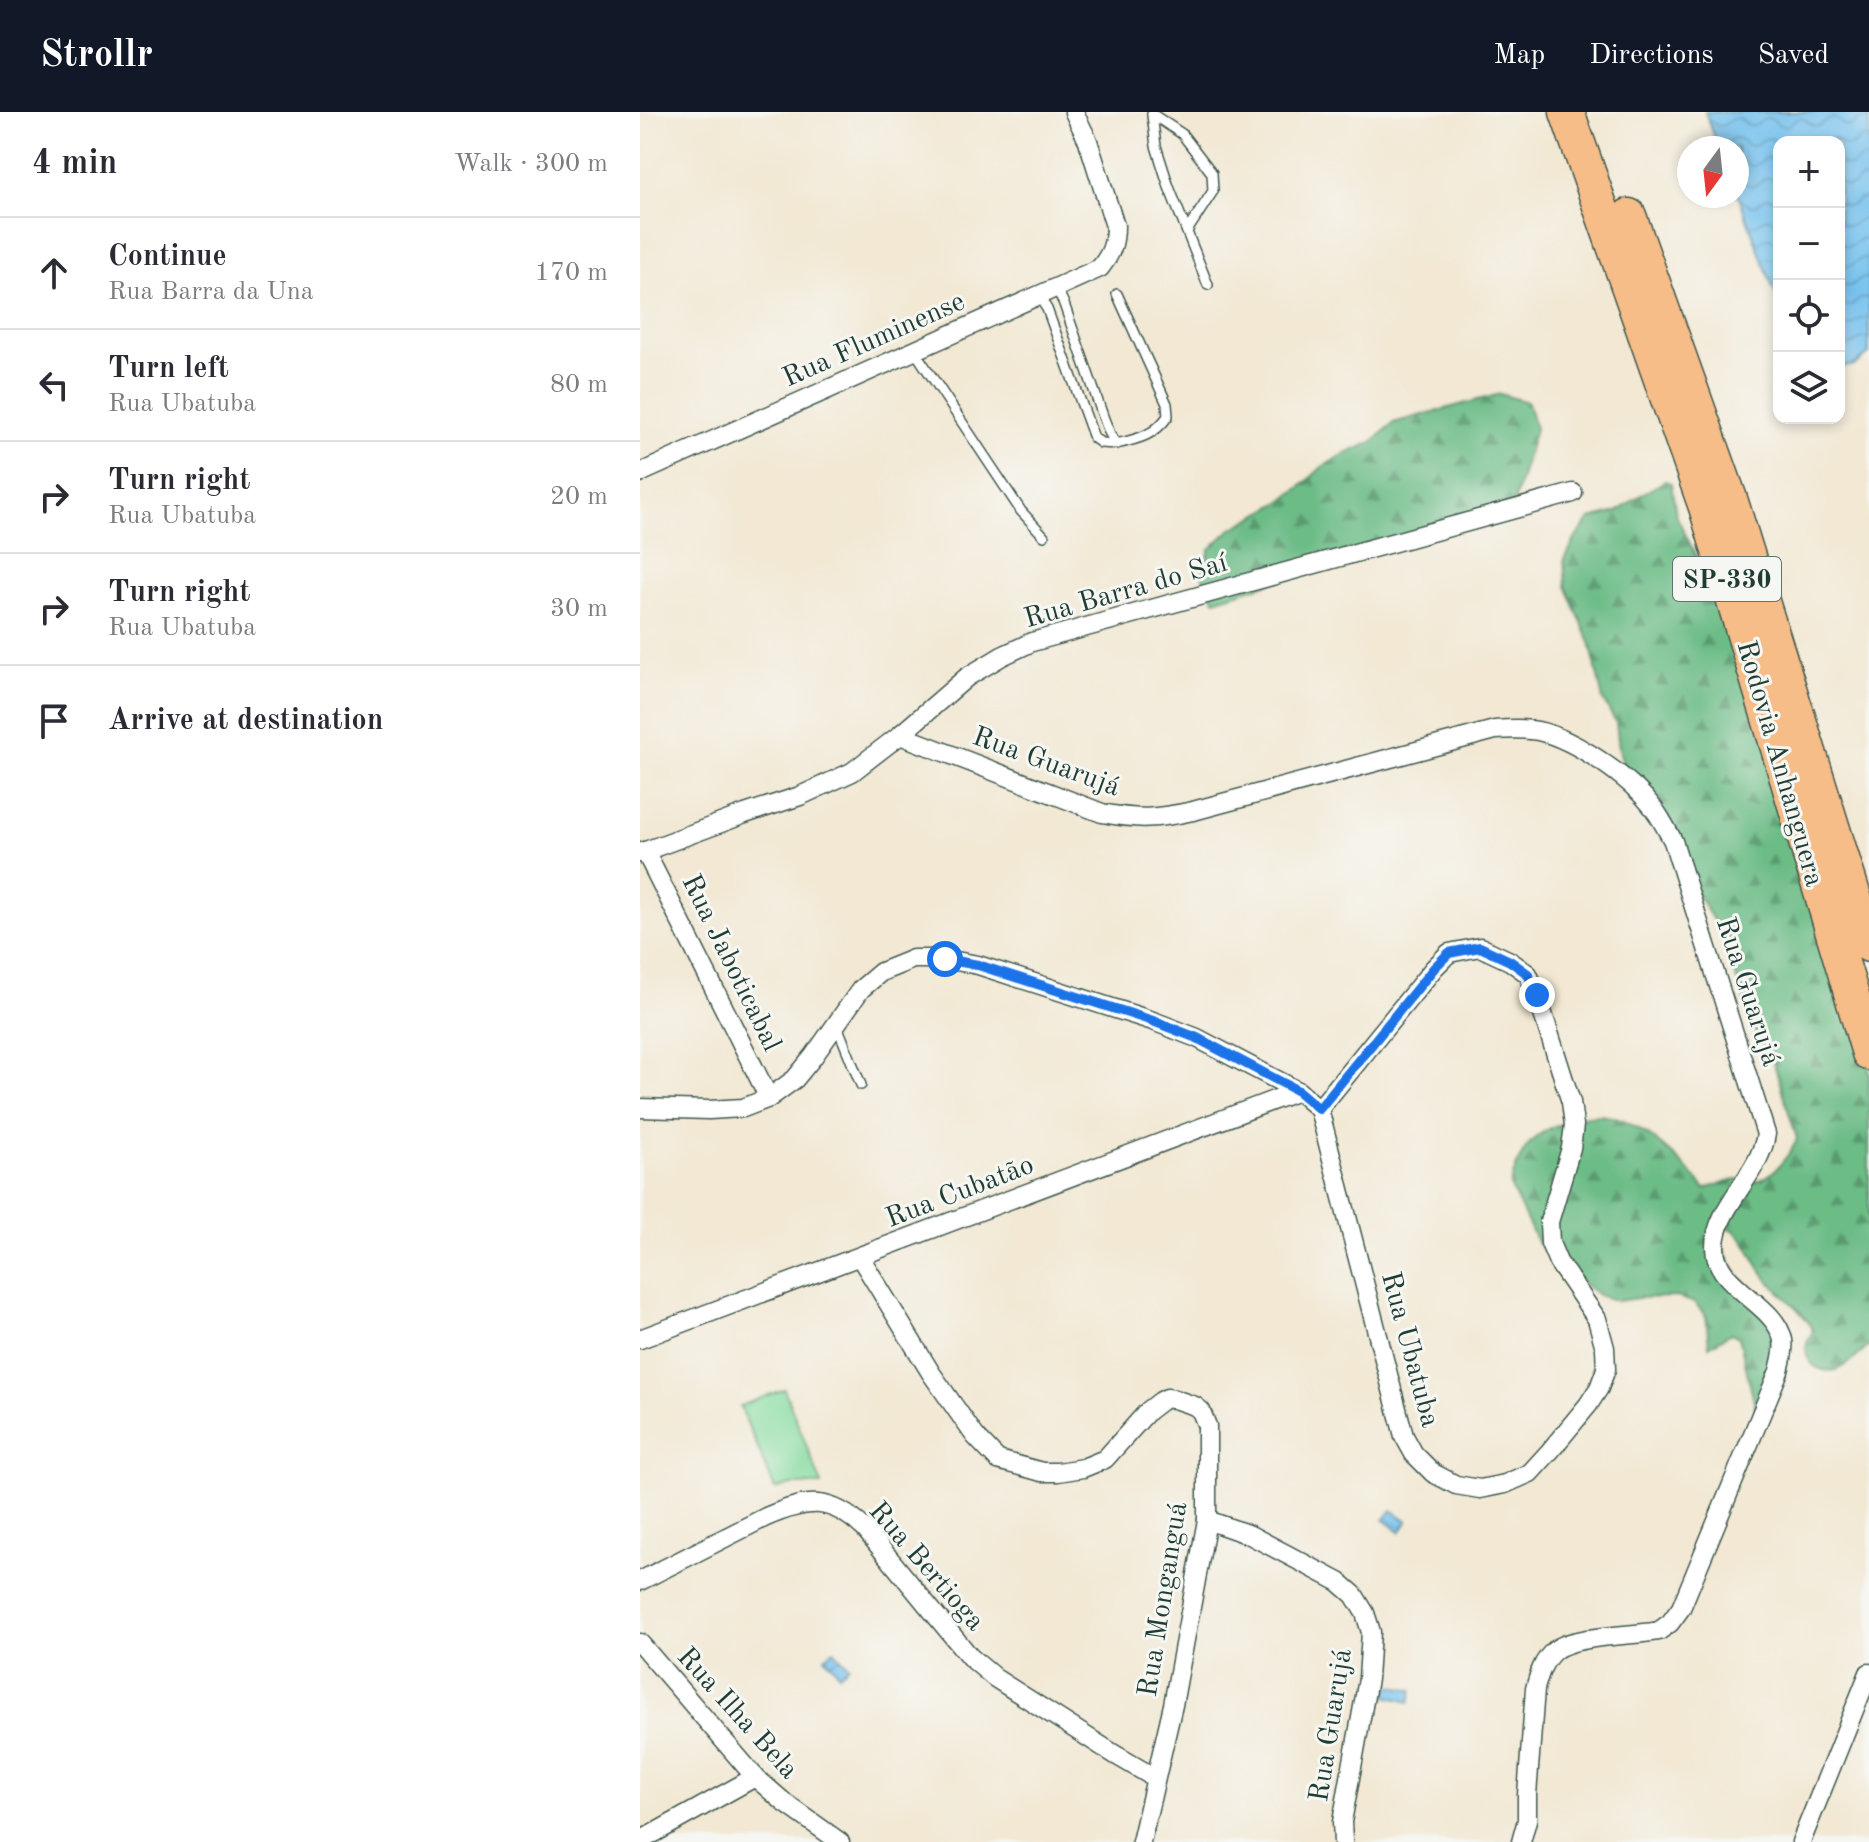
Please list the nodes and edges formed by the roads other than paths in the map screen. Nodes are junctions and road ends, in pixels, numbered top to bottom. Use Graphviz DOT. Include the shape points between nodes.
graph roads {
  1 [pos="1074,112"];
  2 [pos="1567,112"];
  3 [pos="1592,112"];
  4 [pos="1151,114"];
  5 [pos="1187,231"];
  6 [pos="1208,285"];
  7 [pos="1056,287"];
  8 [pos="1117,294"];
  9 [pos="1038,295"];
  10 [pos="914,350"];
  11 [pos="1116,444"];
  12 [pos="640,473"];
  13 [pos="1573,493"];
  14 [pos="1044,536"];
  15 [pos="900,735"];
  16 [pos="643,852"];
  17 [pos="1869,945"];
  18 [pos="836,1023"];
  19 [pos="1869,1053"];
  20 [pos="861,1085"];
  21 [pos="1298,1091"];
  22 [pos="769,1098"];
  23 [pos="640,1108"];
  24 [pos="1319,1109"];
  25 [pos="860,1257"];
  26 [pos="640,1339"];
  27 [pos="1207,1520"];
  28 [pos="640,1581"];
  29 [pos="640,1643"];
  30 [pos="1869,1673"];
  31 [pos="755,1777"];
  32 [pos="1155,1778"];
  33 [pos="640,1841"];
  34 [pos="840,1842"];
  35 [pos="1141,1842"];
  36 [pos="1343,1842"];
  37 [pos="1521,1842"];
  38 [pos="1801,1842"];
  1 -- 7 [label="street, Rua Fluminense" via="1110,210 1115,241 1100,268"];
  2 -- 19 [label="highway, Rodovia Anhanguera / SP-330" via="1706,507"];
  3 -- 17 [label="highway, Rodovia Anhanguera / SP-330" via="1730,499"];
  4 -- 5 [label="lane" via="1156,146"];
  4 -- 5 [label="lane" via="1182,134 1212,173 1213,191"];
  5 -- 6 [label="lane"];
  7 -- 9 [label="street, Rua Fluminense"];
  7 -- 11 [label="lane"];
  8 -- 11 [label="lane" via="1168,416 1159,429"];
  9 -- 10 [label="street, Rua Fluminense"];
  9 -- 11 [label="lane" via="1094,438"];
  10 -- 12 [label="street, Rua Fluminense"];
  10 -- 14 [label="lane" via="1021,511"];
  13 -- 15 [label="street, Rua Barra do Saí" via="1032,642 967,677"];
  15 -- 16 [label="street, Rua Barra do Saí" via="852,772 800,796"];
  15 -- 37 [label="street, Rua Guarujá" via="1102,813 1131,819 1193,811 1517,728 1565,740 1628,781 1654,808 1673,841 1766,1134 1761,1155 1719,1230 1717,1261 1775,1324 1783,1356 1681,1608 1670,1623 1659,1631 1569,1642 1545,1660 1535,1689"];
  16 -- 22 [label="street, Rua Jaboticabal"];
  18 -- 20 [label="lane"];
  18 -- 21 [label="street" via="881,972 913,959 945,959 1153,1021"];
  18 -- 22 [label="street" via="795,1079"];
  21 -- 24 [label="street"];
  21 -- 25 [label="street, Rua Cubatão"];
  22 -- 23 [label="street" via="743,1108"];
  24 -- 24 [label="street, Rua Ubatuba" via="1404,1436 1414,1454 1433,1473 1480,1489 1530,1473 1588,1405 1606,1369 1597,1319 1550,1243 1549,1222 1574,1125 1528,974 1480,947 1449,953"];
  25 -- 26 [label="street, Rua Cubatão"];
  25 -- 27 [label="street, Rua Monganguá" via="931,1373 998,1460 1042,1472 1083,1468 1105,1459 1161,1401 1195,1406 1207,1426"];
  27 -- 32 [label="street, Rua Monganguá"];
  27 -- 36 [label="street, Rua Guarujá" via="1250,1535 1339,1582 1365,1613 1371,1653"];
  28 -- 32 [label="street, Rua Bertioga" via="787,1508 825,1505 848,1513 970,1657"];
  29 -- 31 [label="street, Rua Ilha Bela"];
  30 -- 38 [label="street"];
  31 -- 33 [label="street"];
  31 -- 34 [label="street, Rua Ilha Bela"];
  32 -- 35 [label="street, Rua Monganguá"];
}
